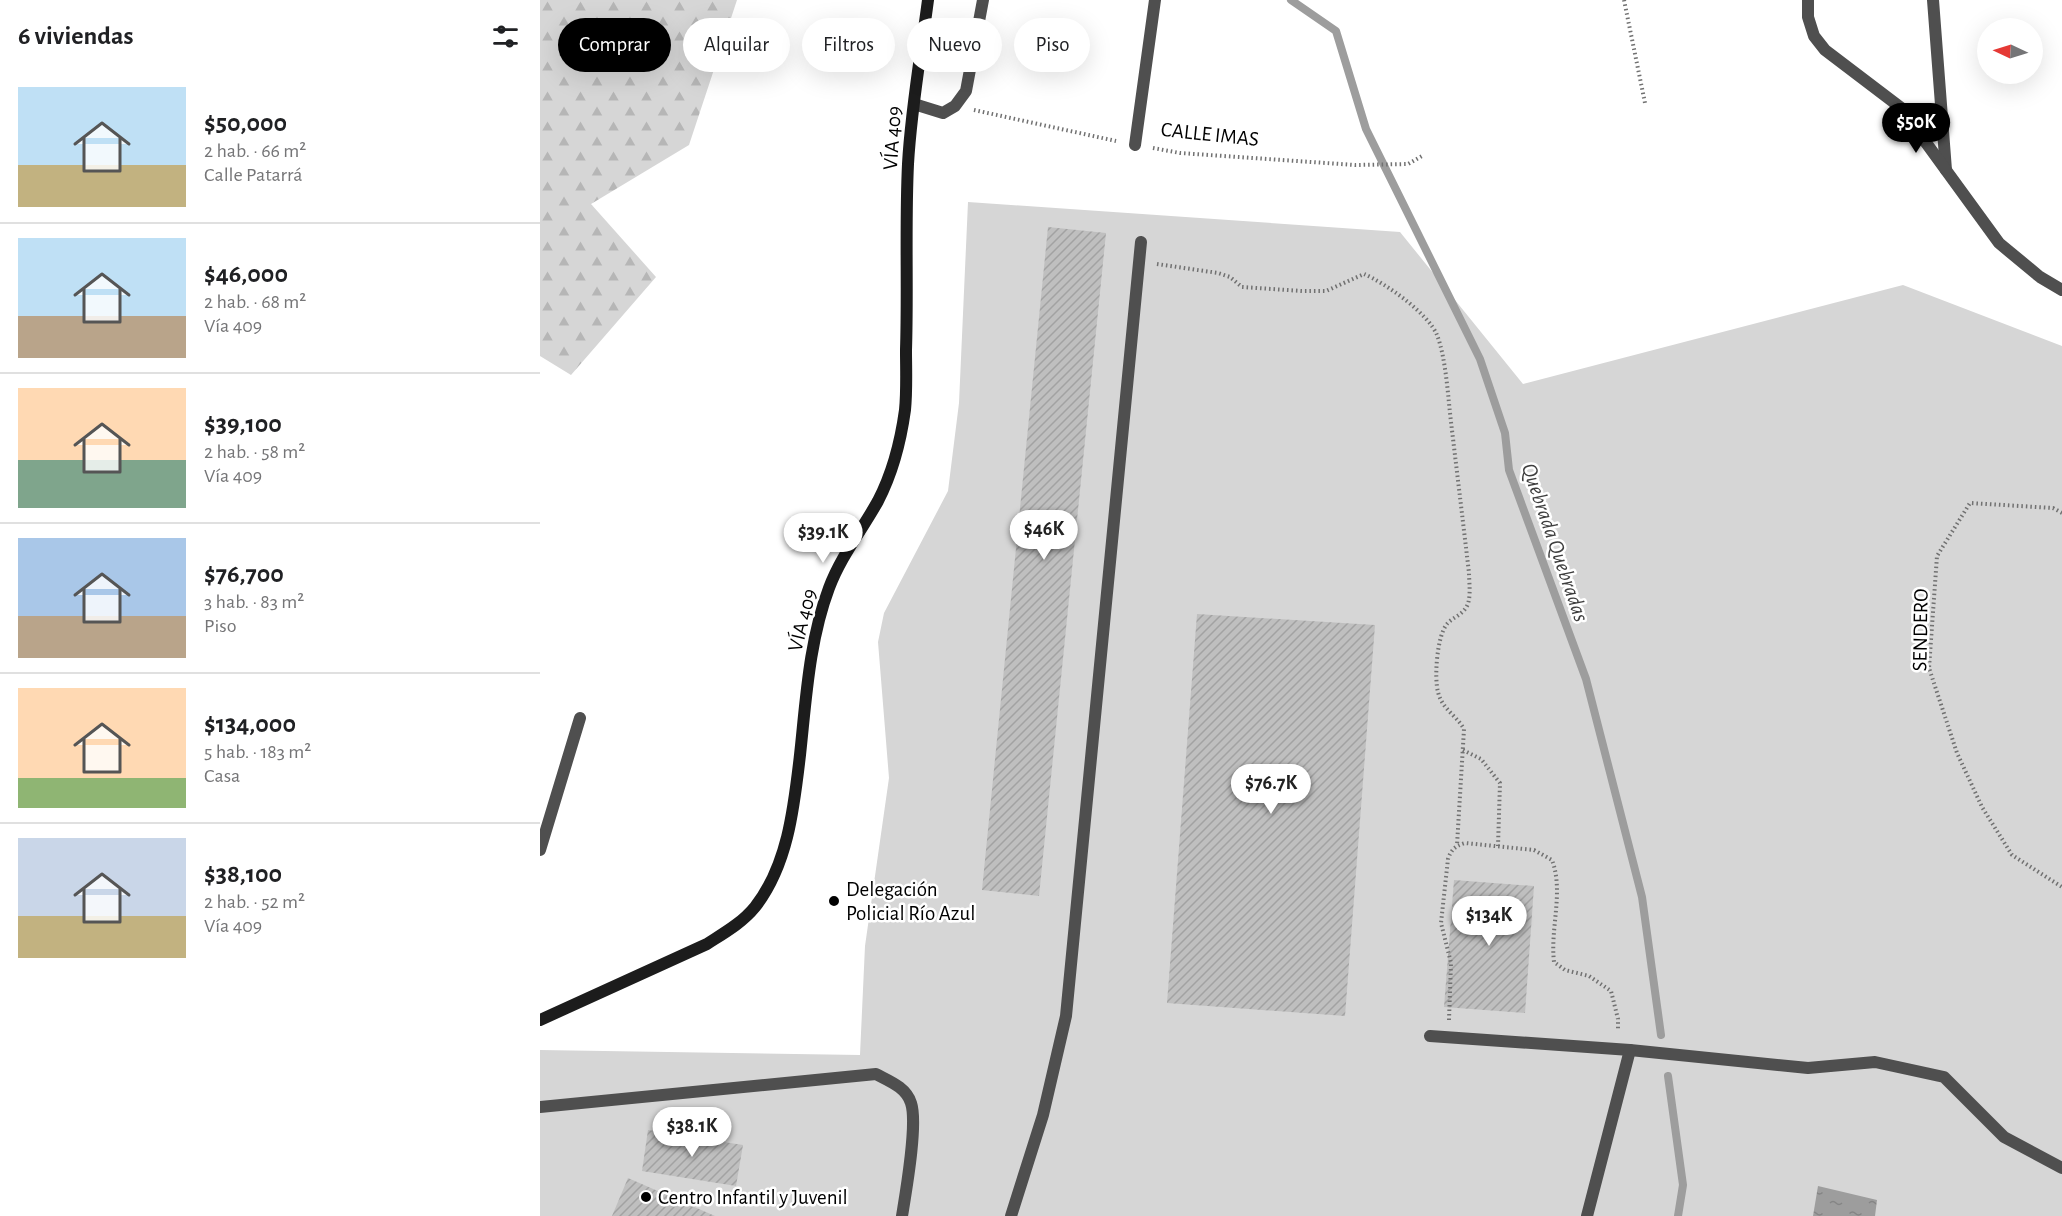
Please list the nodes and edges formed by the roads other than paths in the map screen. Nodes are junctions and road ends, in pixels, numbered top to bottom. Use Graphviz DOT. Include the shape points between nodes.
graph roads {
  1 [pos="928,0"];
  2 [pos="983,0"];
  3 [pos="1155,0"];
  4 [pos="1808,0"];
  5 [pos="1933,0"];
  6 [pos="914,104"];
  7 [pos="1135,145"];
  8 [pos="1946,170"];
  9 [pos="1141,242"];
  10 [pos="2062,290"];
  11 [pos="580,717"];
  12 [pos="540,850"];
  13 [pos="540,1020"];
  14 [pos="1430,1036"];
  15 [pos="1624,1049"];
  16 [pos="540,1107"];
  17 [pos="2062,1168"];
  18 [pos="902,1216"];
  19 [pos="1011,1216"];
  20 [pos="1587,1216"];
  1 -- 6 [label="street, VÍA 409"];
  2 -- 6 [label="street" via="966,92 943,113"];
  3 -- 7 [label="street, CALLE IMAS"];
  4 -- 8 [label="street" via="1808,17 1819,43 1899,107"];
  5 -- 8 [label="street"];
  6 -- 13 [label="street, VÍA 409" via="908,165 905,409 879,498 841,562 819,619 795,797 780,860 754,908 733,928 707,944"];
  8 -- 10 [label="street" via="1999,243"];
  9 -- 19 [label="street" via="1066,1016 1043,1115"];
  11 -- 12 [label="street"];
  14 -- 15 [label="street"];
  15 -- 17 [label="street" via="1808,1068 1875,1062 1944,1077 2004,1137"];
  15 -- 20 [label="street"];
  16 -- 18 [label="street" via="876,1074 899,1086 911,1102 911,1143"];
}
